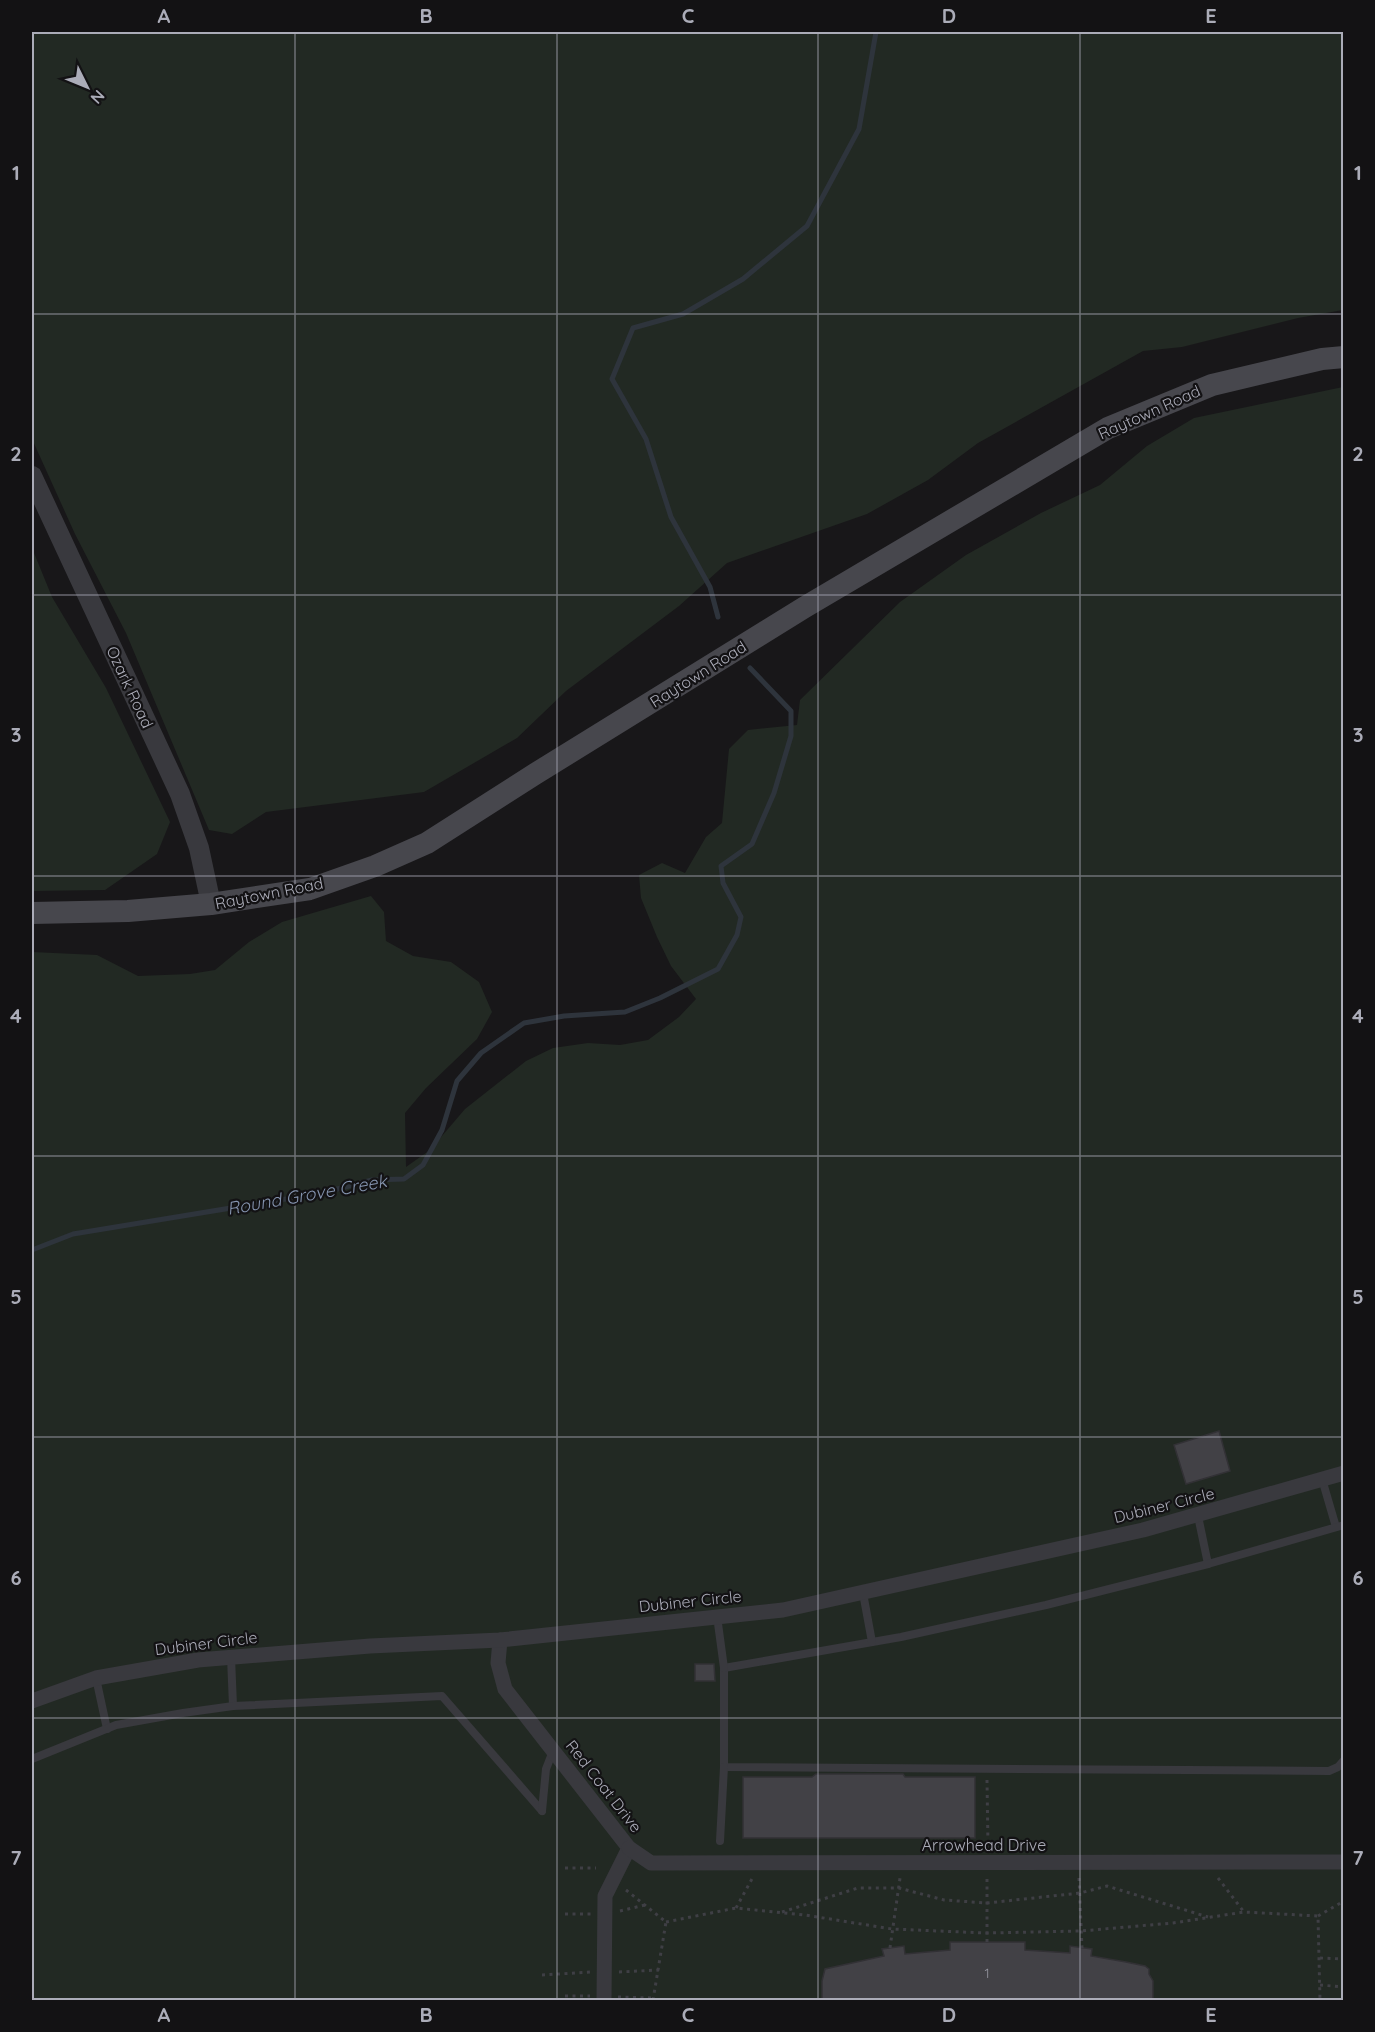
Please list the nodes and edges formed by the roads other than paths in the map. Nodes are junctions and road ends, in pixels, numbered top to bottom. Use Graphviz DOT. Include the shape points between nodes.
graph roads {
  1 [pos="1344,357"];
  2 [pos="32,476"];
  3 [pos="211,904"];
  4 [pos="32,913"];
  5 [pos="1344,1473"];
  6 [pos="1322,1479"];
  7 [pos="1198,1516"];
  8 [pos="1340,1526"];
  9 [pos="1208,1564"];
  10 [pos="863,1593"];
  11 [pos="717,1616"];
  12 [pos="500,1640"];
  13 [pos="872,1642"];
  14 [pos="231,1657"];
  15 [pos="724,1668"];
  16 [pos="96,1678"];
  17 [pos="32,1701"];
  18 [pos="232,1706"];
  19 [pos="107,1728"];
  20 [pos="554,1750"];
  21 [pos="32,1760"];
  22 [pos="1344,1760"];
  23 [pos="724,1767"];
  24 [pos="720,1841"];
  25 [pos="629,1848"];
  26 [pos="1344,1863"];
  27 [pos="604,1998"];
  1 -- 3 [label="main road, Raytown Road" via="1212,385 1108,428 805,607 427,843 310,889"];
  2 -- 3 [label="street, Ozark Road" via="180,794 199,848"];
  3 -- 4 [label="main road, Raytown Road"];
  5 -- 6 [label="street, Dubiner Circle"];
  6 -- 7 [label="street, Dubiner Circle"];
  6 -- 8 [label="lane"];
  7 -- 9 [label="lane"];
  7 -- 10 [label="street, Dubiner Circle"];
  8 -- 9 [label="lane"];
  9 -- 13 [label="lane" via="1046,1605"];
  10 -- 11 [label="street, Dubiner Circle" via="783,1610"];
  10 -- 13 [label="lane"];
  11 -- 12 [label="street, Dubiner Circle"];
  11 -- 15 [label="lane"];
  12 -- 14 [label="street, Dubiner Circle"];
  12 -- 20 [label="street, Red Coat Drive" via="498,1663 505,1689"];
  13 -- 15 [label="lane"];
  14 -- 16 [label="street, Dubiner Circle"];
  14 -- 18 [label="lane"];
  15 -- 23 [label="lane"];
  16 -- 17 [label="street, Dubiner Circle"];
  16 -- 19 [label="lane"];
  18 -- 19 [label="lane"];
  18 -- 20 [label="lane" via="442,1696 542,1810 546,1768"];
  19 -- 21 [label="lane"];
  20 -- 25 [label="street, Red Coat Drive"];
  22 -- 23 [label="lane" via="1329,1771"];
  23 -- 24 [label="lane"];
  25 -- 26 [label="street, Arrowhead Drive" via="651,1863"];
  25 -- 27 [label="street, Red Coat Drive" via="605,1896"];
}
